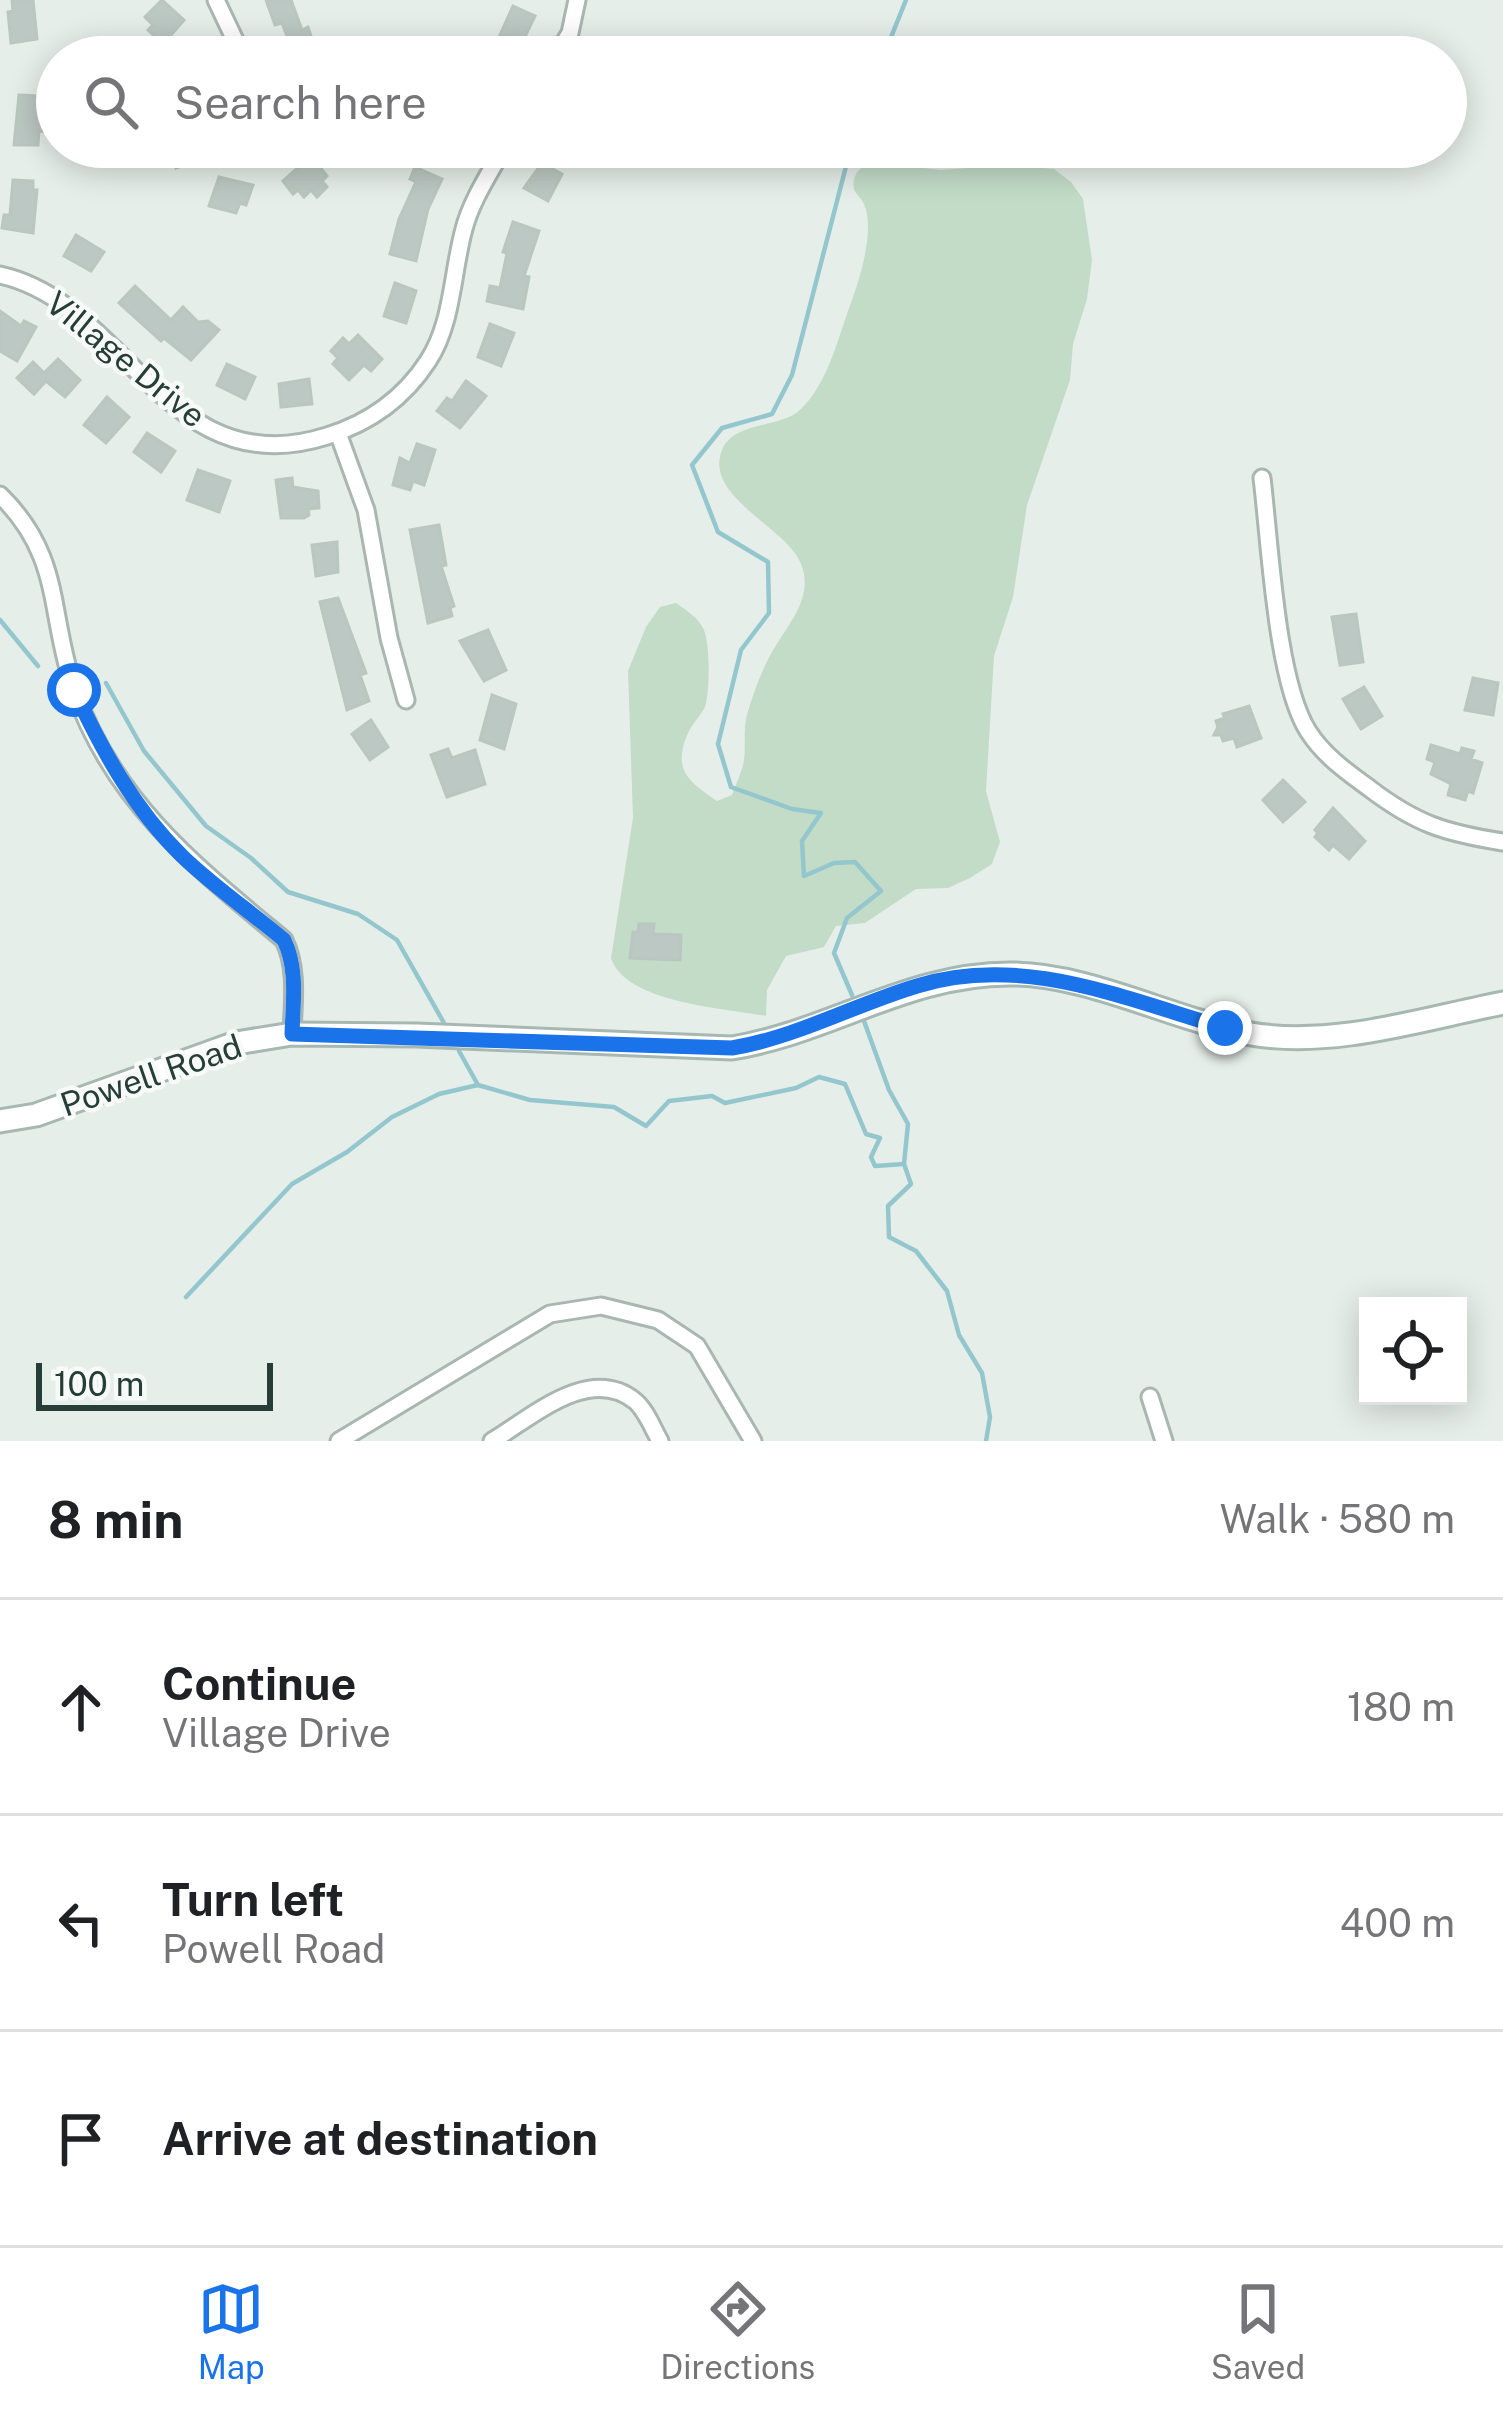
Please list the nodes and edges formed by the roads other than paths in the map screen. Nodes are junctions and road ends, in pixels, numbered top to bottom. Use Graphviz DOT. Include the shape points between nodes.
graph roads {
  1 [pos="216,0"];
  2 [pos="577,0"];
  3 [pos="233,36"];
  4 [pos="567,36"];
  5 [pos="493,168"];
  6 [pos="0,275"];
  7 [pos="338,433"];
  8 [pos="1262,478"];
  9 [pos="0,495"];
  10 [pos="406,700"];
  11 [pos="1503,842"];
  12 [pos="1503,1004"];
  13 [pos="292,1034"];
  14 [pos="0,1121"];
  15 [pos="1150,1397"];
  16 [pos="656,1440"];
  17 [pos="339,1441"];
  18 [pos="492,1441"];
  19 [pos="754,1441"];
  20 [pos="1164,1441"];
  1 -- 3 [label="street"];
  2 -- 4 [label="street"];
  5 -- 7 [label="street, Village Drive" via="464,227 429,360 385,408"];
  6 -- 7 [label="street, Village Drive" via="26,280 64,304 207,428 268,442"];
  7 -- 10 [label="street" via="367,510"];
  8 -- 11 [label="street" via="1288,685 1308,730 1334,761 1403,814 1448,833"];
  9 -- 13 [label="street" via="38,540 74,690 122,782 182,856 284,940 292,956"];
  12 -- 13 [label="street, Powell Road" via="1298,1039 1225,1028 1042,976 993,974 918,985 732,1048"];
  13 -- 14 [label="street, Powell Road" via="236,1042"];
  15 -- 20 [label="street"];
  16 -- 18 [label="street" via="637,1402 595,1388"];
  17 -- 19 [label="street" via="550,1314 601,1306 658,1320 697,1346"];
}
